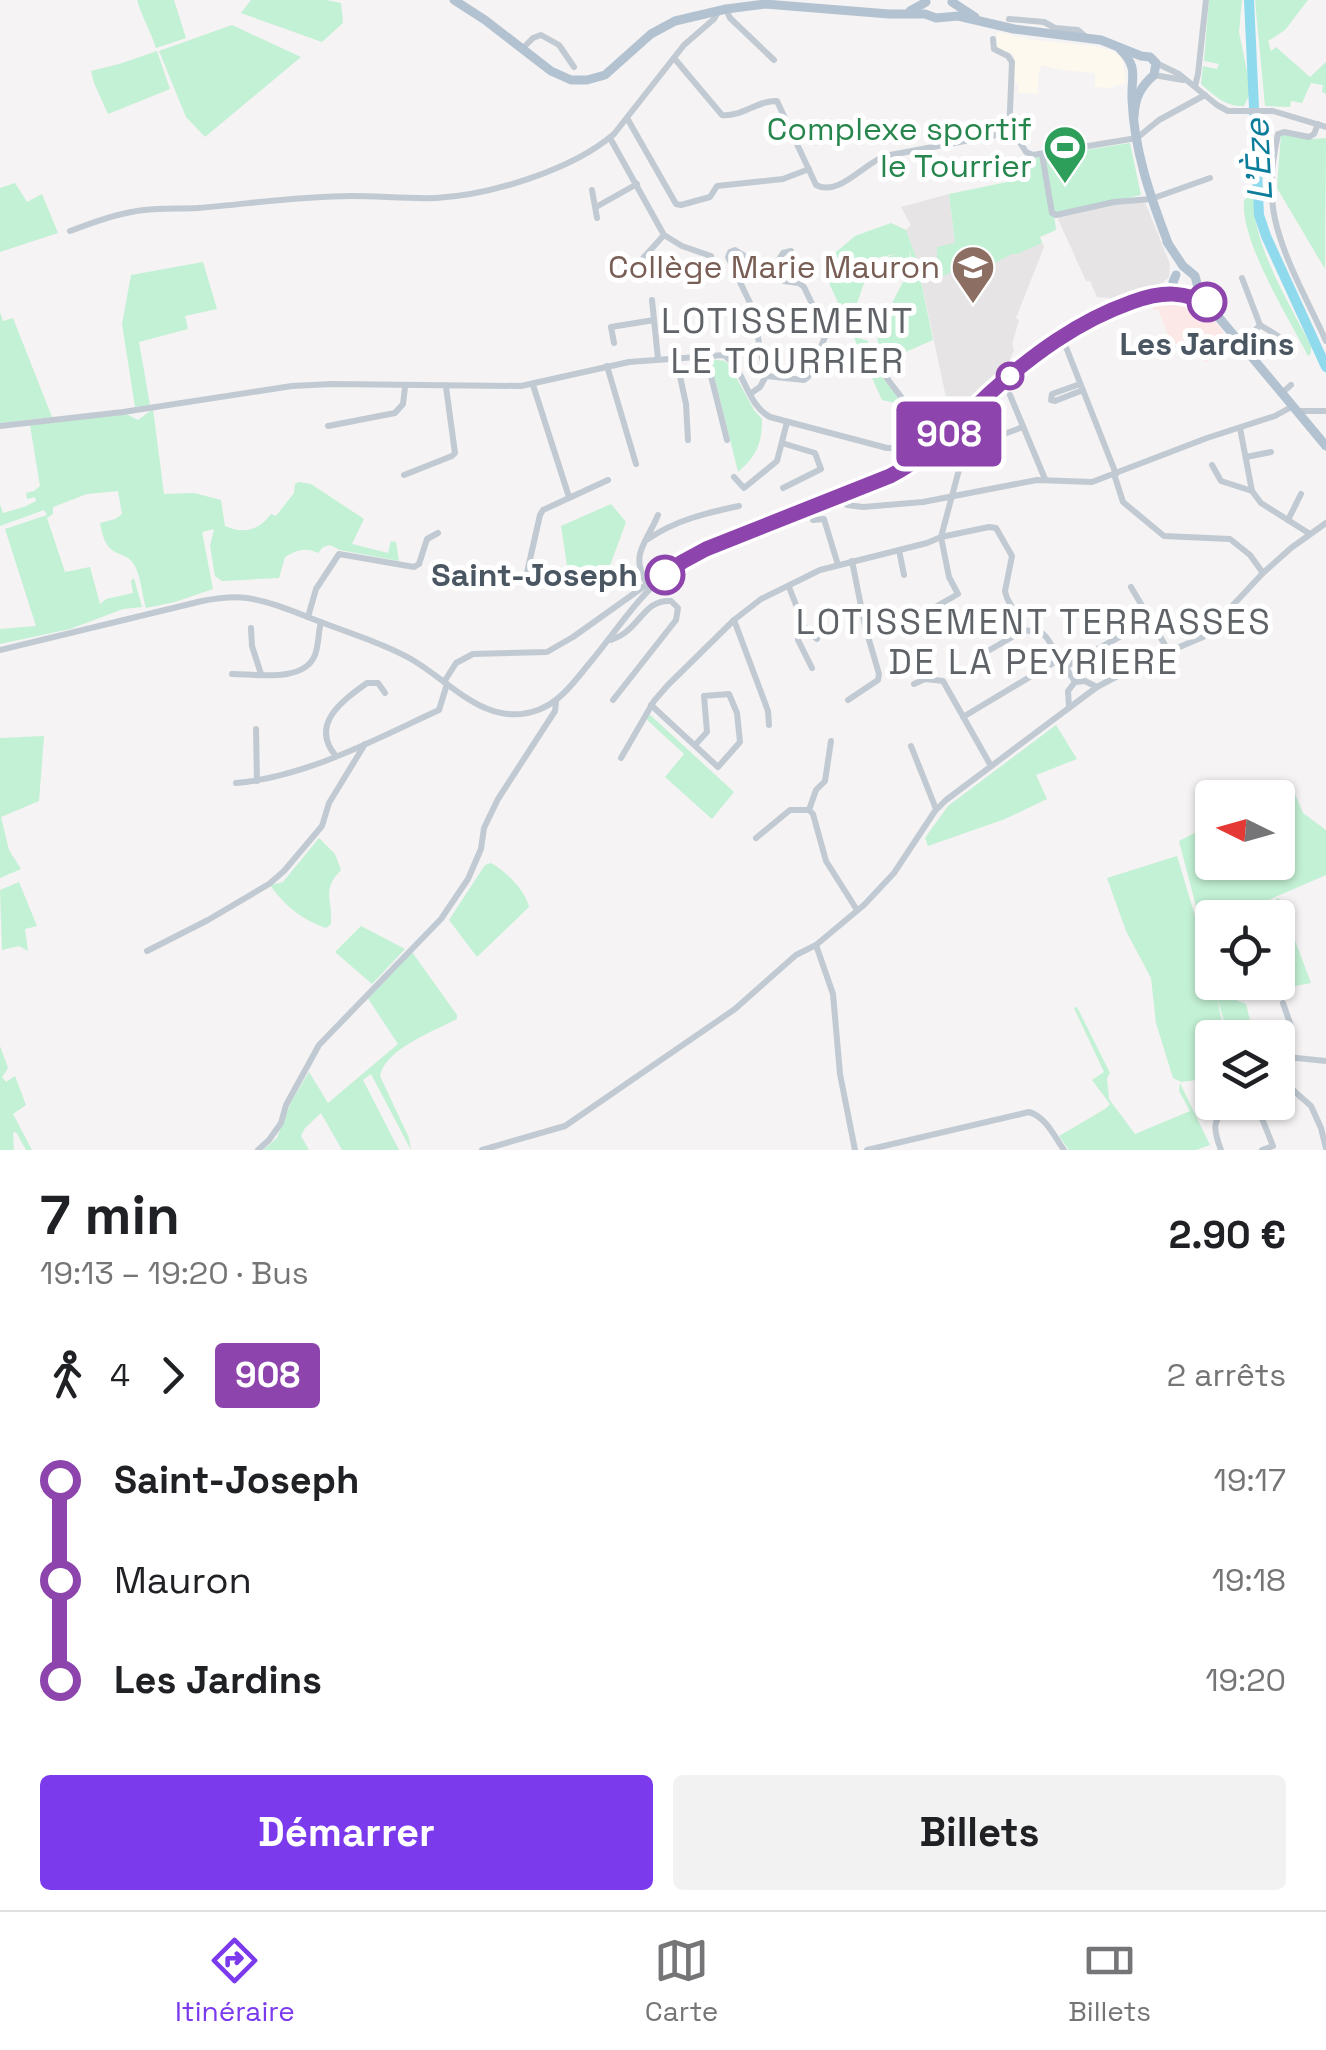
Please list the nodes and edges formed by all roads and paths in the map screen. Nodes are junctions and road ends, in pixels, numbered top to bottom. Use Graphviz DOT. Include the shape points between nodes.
graph roads {
  1 [pos="454,0"];
  2 [pos="1206,0"];
  3 [pos="926,1"];
  4 [pos="952,1"];
  5 [pos="757,2"];
  6 [pos="722,10"];
  7 [pos="908,13"];
  8 [pos="698,15"];
  9 [pos="930,15"];
  10 [pos="947,16"];
  11 [pos="1009,18"];
  12 [pos="983,22"];
  13 [pos="703,28"];
  14 [pos="1086,37"];
  15 [pos="993,39"];
  16 [pos="1116,45"];
  17 [pos="522,49"];
  18 [pos="1142,56"];
  19 [pos="674,58"];
  20 [pos="774,60"];
  21 [pos="1156,63"];
  22 [pos="574,67"];
  23 [pos="1133,71"];
  24 [pos="1150,78"];
  25 [pos="1192,84"];
  26 [pos="1205,95"];
  27 [pos="1134,117"];
  28 [pos="627,118"];
  29 [pos="1322,126"];
  30 [pos="1009,134"];
  31 [pos="610,138"];
  32 [pos="1137,138"];
  33 [pos="1042,153"];
  34 [pos="809,169"];
  35 [pos="1210,178"];
  36 [pos="637,184"];
  37 [pos="592,190"];
  38 [pos="1151,199"];
  39 [pos="596,207"];
  40 [pos="597,218"];
  41 [pos="70,230"];
  42 [pos="664,234"];
  43 [pos="1167,242"];
  44 [pos="791,251"];
  45 [pos="712,256"];
  46 [pos="627,268"];
  47 [pos="771,272"];
  48 [pos="1189,272"];
  49 [pos="1242,278"];
  50 [pos="1175,283"];
  51 [pos="1197,286"];
  52 [pos="1188,296"];
  53 [pos="652,300"];
  54 [pos="1211,308"];
  55 [pos="654,320"];
  56 [pos="1260,326"];
  57 [pos="1062,337"];
  58 [pos="1326,341"];
  59 [pos="614,343"];
  60 [pos="1242,344"];
  61 [pos="1287,352"];
  62 [pos="706,356"];
  63 [pos="1029,357"];
  64 [pos="676,358"];
  65 [pos="658,359"];
  66 [pos="876,360"];
  67 [pos="608,366"];
  68 [pos="766,376"];
  69 [pos="533,385"];
  70 [pos="404,386"];
  71 [pos="446,386"];
  72 [pos="750,394"];
  73 [pos="1010,395"];
  74 [pos="1296,408"];
  75 [pos="1323,412"];
  76 [pos="787,422"];
  77 [pos="0,426"];
  78 [pos="328,426"];
  79 [pos="1310,426"];
  80 [pos="1024,427"];
  81 [pos="1240,428"];
  82 [pos="922,439"];
  83 [pos="688,440"];
  84 [pos="727,440"];
  85 [pos="782,443"];
  86 [pos="1326,446"];
  87 [pos="933,448"];
  88 [pos="1271,452"];
  89 [pos="1246,457"];
  90 [pos="636,464"];
  91 [pos="1212,465"];
  92 [pos="1115,474"];
  93 [pos="404,475"];
  94 [pos="734,477"];
  95 [pos="1045,479"];
  96 [pos="608,480"];
  97 [pos="1087,483"];
  98 [pos="782,488"];
  99 [pos="1252,491"];
  100 [pos="1078,492"];
  101 [pos="1301,494"];
  102 [pos="841,495"];
  103 [pos="570,497"];
  104 [pos="950,497"];
  105 [pos="739,506"];
  106 [pos="658,515"];
  107 [pos="813,520"];
  108 [pos="1288,520"];
  109 [pos="1326,523"];
  110 [pos="438,533"];
  111 [pos="1310,534"];
  112 [pos="941,537"];
  113 [pos="648,539"];
  114 [pos="899,550"];
  115 [pos="852,561"];
  116 [pos="838,565"];
  117 [pos="1263,573"];
  118 [pos="904,575"];
  119 [pos="526,577"];
  120 [pos="649,586"];
  121 [pos="788,587"];
  122 [pos="1131,587"];
  123 [pos="308,618"];
  124 [pos="916,618"];
  125 [pos="734,620"];
  126 [pos="1150,620"];
  127 [pos="321,622"];
  128 [pos="251,628"];
  129 [pos="805,628"];
  130 [pos="1024,630"];
  131 [pos="817,638"];
  132 [pos="608,642"];
  133 [pos="1165,644"];
  134 [pos="0,650"];
  135 [pos="988,651"];
  136 [pos="1060,659"];
  137 [pos="1065,667"];
  138 [pos="812,668"];
  139 [pos="232,674"];
  140 [pos="261,674"];
  141 [pos="1074,682"];
  142 [pos="446,683"];
  143 [pos="914,684"];
  144 [pos="1097,687"];
  145 [pos="384,693"];
  146 [pos="556,700"];
  147 [pos="613,700"];
  148 [pos="848,700"];
  149 [pos="651,705"];
  150 [pos="1069,708"];
  151 [pos="963,717"];
  152 [pos="768,725"];
  153 [pos="256,728"];
  154 [pos="831,741"];
  155 [pos="364,744"];
  156 [pos="694,746"];
  157 [pos="911,746"];
  158 [pos="335,755"];
  159 [pos="621,758"];
  160 [pos="991,766"];
  161 [pos="257,781"];
  162 [pos="236,783"];
  163 [pos="936,809"];
  164 [pos="808,810"];
  165 [pos="756,838"];
  166 [pos="857,910"];
  167 [pos="816,945"];
  168 [pos="146,950"];
  169 [pos="1283,1003"];
  170 [pos="1288,1020"];
  171 [pos="1295,1058"];
  172 [pos="1326,1061"];
  173 [pos="1295,1092"];
  174 [pos="1217,1120"];
  175 [pos="1263,1120"];
  176 [pos="1326,1148"];
  177 [pos="258,1150"];
  178 [pos="482,1150"];
  179 [pos="855,1150"];
  180 [pos="867,1150"];
  181 [pos="1064,1150"];
  182 [pos="1221,1150"];
  183 [pos="1262,1150"];
  1 -- 17 [label="main road"];
  2 -- 25 [label="street"];
  3 -- 7 [label="main road"];
  3 -- 9 [label="main road"];
  4 -- 10 [label="main road"];
  4 -- 12 [label="main road"];
  5 -- 6 [label="main road"];
  5 -- 7 [label="main road"];
  6 -- 8 [label="main road"];
  6 -- 13 [label="street"];
  6 -- 20 [label="street"];
  7 -- 9 [label="main road"];
  8 -- 13 [label="street"];
  8 -- 17 [label="main road" via="652,34 597,78 560,76"];
  9 -- 10 [label="main road"];
  10 -- 12 [label="main road"];
  11 -- 14 [label="street"];
  12 -- 14 [label="main road"];
  13 -- 19 [label="street"];
  14 -- 16 [label="main road"];
  15 -- 30 [label="street" via="994,50 1012,62"];
  16 -- 18 [label="main road"];
  16 -- 23 [label="main road"];
  17 -- 22 [label="street" via="541,35 559,45"];
  18 -- 21 [label="main road"];
  18 -- 23 [label="main road"];
  19 -- 28 [label="street"];
  19 -- 34 [label="street" via="722,115 777,100"];
  21 -- 24 [label="main road"];
  21 -- 25 [label="street"];
  23 -- 24 [label="main road"];
  23 -- 27 [label="main road"];
  24 -- 25 [label="street"];
  24 -- 27 [label="main road"];
  25 -- 26 [label="street"];
  26 -- 29 [label="street" via="1232,112 1265,110"];
  26 -- 32 [label="street"];
  27 -- 32 [label="main road"];
  28 -- 31 [label="street"];
  28 -- 34 [label="street" via="676,204 710,196 717,186 784,180"];
  29 -- 58 [label="street" via="1309,137 1278,134 1272,188 1284,247"];
  30 -- 33 [label="street" via="1029,154"];
  30 -- 34 [label="street" via="885,156 828,189 816,184"];
  31 -- 36 [label="street"];
  31 -- 41 [label="street" via="553,171 458,196 270,199 142,210"];
  32 -- 33 [label="street"];
  32 -- 38 [label="main road"];
  33 -- 38 [label="street" via="1056,215"];
  35 -- 38 [label="street"];
  36 -- 39 [label="street"];
  36 -- 42 [label="street"];
  37 -- 39 [label="street"];
  38 -- 43 [label="main road"];
  39 -- 40 [label="street"];
  42 -- 45 [label="street"];
  42 -- 46 [label="street" via="636,267"];
  43 -- 48 [label="main road"];
  43 -- 50 [label="main road"];
  44 -- 47 [label="street"];
  47 -- 68 [label="street" via="804,287 824,337 804,380"];
  47 -- 68 [label="street" via="730,252 751,305"];
  48 -- 50 [label="main road"];
  48 -- 51 [label="main road"];
  49 -- 56 [label="street"];
  50 -- 52 [label="main road"];
  50 -- 57 [label="street"];
  50 -- 63 [label="street" via="1090,314"];
  51 -- 52 [label="main road"];
  51 -- 54 [label="main road"];
  52 -- 54 [label="main road"];
  53 -- 55 [label="street"];
  54 -- 60 [label="main road"];
  55 -- 59 [label="street" via="611,327"];
  55 -- 65 [label="street"];
  56 -- 60 [label="street"];
  56 -- 61 [label="street" via="1278,336"];
  57 -- 63 [label="street"];
  57 -- 92 [label="street"];
  60 -- 74 [label="main road" via="1287,389"];
  62 -- 64 [label="street"];
  62 -- 72 [label="street" via="730,359"];
  62 -- 84 [label="street"];
  63 -- 87 [label="street"];
  64 -- 65 [label="street"];
  64 -- 83 [label="street"];
  65 -- 67 [label="street"];
  66 -- 82 [label="street" via="908,404"];
  67 -- 69 [label="street"];
  67 -- 90 [label="street"];
  68 -- 72 [label="street"];
  69 -- 71 [label="street"];
  69 -- 103 [label="street"];
  70 -- 71 [label="street"];
  70 -- 77 [label="street" via="292,386"];
  70 -- 78 [label="street" via="395,412"];
  71 -- 93 [label="street" via="455,453"];
  72 -- 76 [label="street" via="763,413"];
  73 -- 80 [label="street"];
  74 -- 75 [label="street"];
  74 -- 79 [label="main road"];
  74 -- 81 [label="street"];
  75 -- 79 [label="street"];
  76 -- 82 [label="street" via="897,450"];
  76 -- 85 [label="street"];
  79 -- 86 [label="main road"];
  80 -- 95 [label="street"];
  80 -- 104 [label="street" via="982,442 960,466"];
  81 -- 89 [label="street"];
  81 -- 92 [label="street"];
  82 -- 87 [label="street"];
  85 -- 94 [label="street" via="777,461 744,488"];
  85 -- 98 [label="street" via="815,453 820,469"];
  87 -- 102 [label="street" via="902,470"];
  88 -- 89 [label="street"];
  89 -- 99 [label="street"];
  91 -- 99 [label="street" via="1221,481"];
  92 -- 97 [label="street"];
  92 -- 117 [label="street" via="1122,502 1164,536 1230,539"];
  95 -- 97 [label="street"];
  95 -- 104 [label="street"];
  96 -- 103 [label="street"];
  97 -- 100 [label="street"];
  99 -- 108 [label="street"];
  101 -- 108 [label="street"];
  102 -- 104 [label="street" via="847,505 863,507"];
  102 -- 120 [label="street" via="692,556"];
  103 -- 119 [label="street" via="540,514"];
  104 -- 112 [label="street"];
  105 -- 113 [label="street" via="696,515"];
  106 -- 113 [label="street"];
  107 -- 116 [label="street" via="824,519"];
  108 -- 111 [label="street"];
  109 -- 111 [label="street"];
  110 -- 123 [label="street" via="427,539 414,567 339,554 316,589"];
  111 -- 117 [label="street"];
  112 -- 114 [label="street"];
  112 -- 124 [label="street" via="958,594"];
  112 -- 130 [label="street" via="998,529 1012,556 1007,598"];
  113 -- 120 [label="street" via="638,567"];
  114 -- 115 [label="street"];
  114 -- 118 [label="street"];
  115 -- 116 [label="street"];
  115 -- 148 [label="street" via="879,674"];
  116 -- 121 [label="street"];
  117 -- 144 [label="street" via="1203,637"];
  120 -- 132 [label="street"];
  120 -- 142 [label="street" via="547,652 472,654 456,662"];
  121 -- 125 [label="street"];
  121 -- 129 [label="street"];
  122 -- 126 [label="street"];
  123 -- 127 [label="street"];
  123 -- 134 [label="street" via="260,600 222,597"];
  125 -- 149 [label="street"];
  125 -- 152 [label="street"];
  126 -- 133 [label="street"];
  126 -- 137 [label="street"];
  127 -- 140 [label="street" via="309,664 290,674"];
  127 -- 142 [label="street" via="392,649"];
  128 -- 140 [label="street"];
  129 -- 131 [label="street"];
  129 -- 138 [label="street" via="798,640"];
  130 -- 135 [label="street"];
  130 -- 136 [label="street" via="1042,634"];
  132 -- 146 [label="street"];
  132 -- 147 [label="street" via="657,601 678,608 676,620"];
  136 -- 137 [label="street"];
  136 -- 151 [label="street"];
  137 -- 141 [label="street"];
  139 -- 140 [label="street"];
  141 -- 144 [label="street"];
  141 -- 150 [label="street"];
  142 -- 146 [label="street" via="497,713 521,715"];
  142 -- 155 [label="street" via="439,710"];
  143 -- 151 [label="street" via="943,681"];
  144 -- 150 [label="street"];
  145 -- 158 [label="street" via="378,684 367,684 332,714 326,733"];
  146 -- 177 [label="street" via="556,711 496,802 468,880 441,918 319,1046 280,1123"];
  149 -- 156 [label="street"];
  149 -- 159 [label="street"];
  150 -- 160 [label="street"];
  151 -- 160 [label="street"];
  153 -- 161 [label="street"];
  154 -- 164 [label="street" via="825,782"];
  155 -- 158 [label="street"];
  155 -- 168 [label="street" via="322,826 284,871"];
  156 -- 156 [label="street" via="718,767 740,742 730,694 704,696 707,732"];
  157 -- 163 [label="street"];
  158 -- 161 [label="street"];
  160 -- 163 [label="street"];
  161 -- 162 [label="street"];
  163 -- 166 [label="street" via="894,873"];
  164 -- 165 [label="street" via="790,810"];
  164 -- 166 [label="street" via="826,862"];
  166 -- 167 [label="street"];
  167 -- 178 [label="street" via="565,1126"];
  167 -- 179 [label="street" via="832,994"];
  169 -- 170 [label="street"];
  171 -- 172 [label="street"];
  173 -- 176 [label="street" via="1311,1106"];
  174 -- 182 [label="street"];
  175 -- 183 [label="street" via="1273,1146"];
  180 -- 181 [label="street" via="1028,1112 1043,1120"];
}
